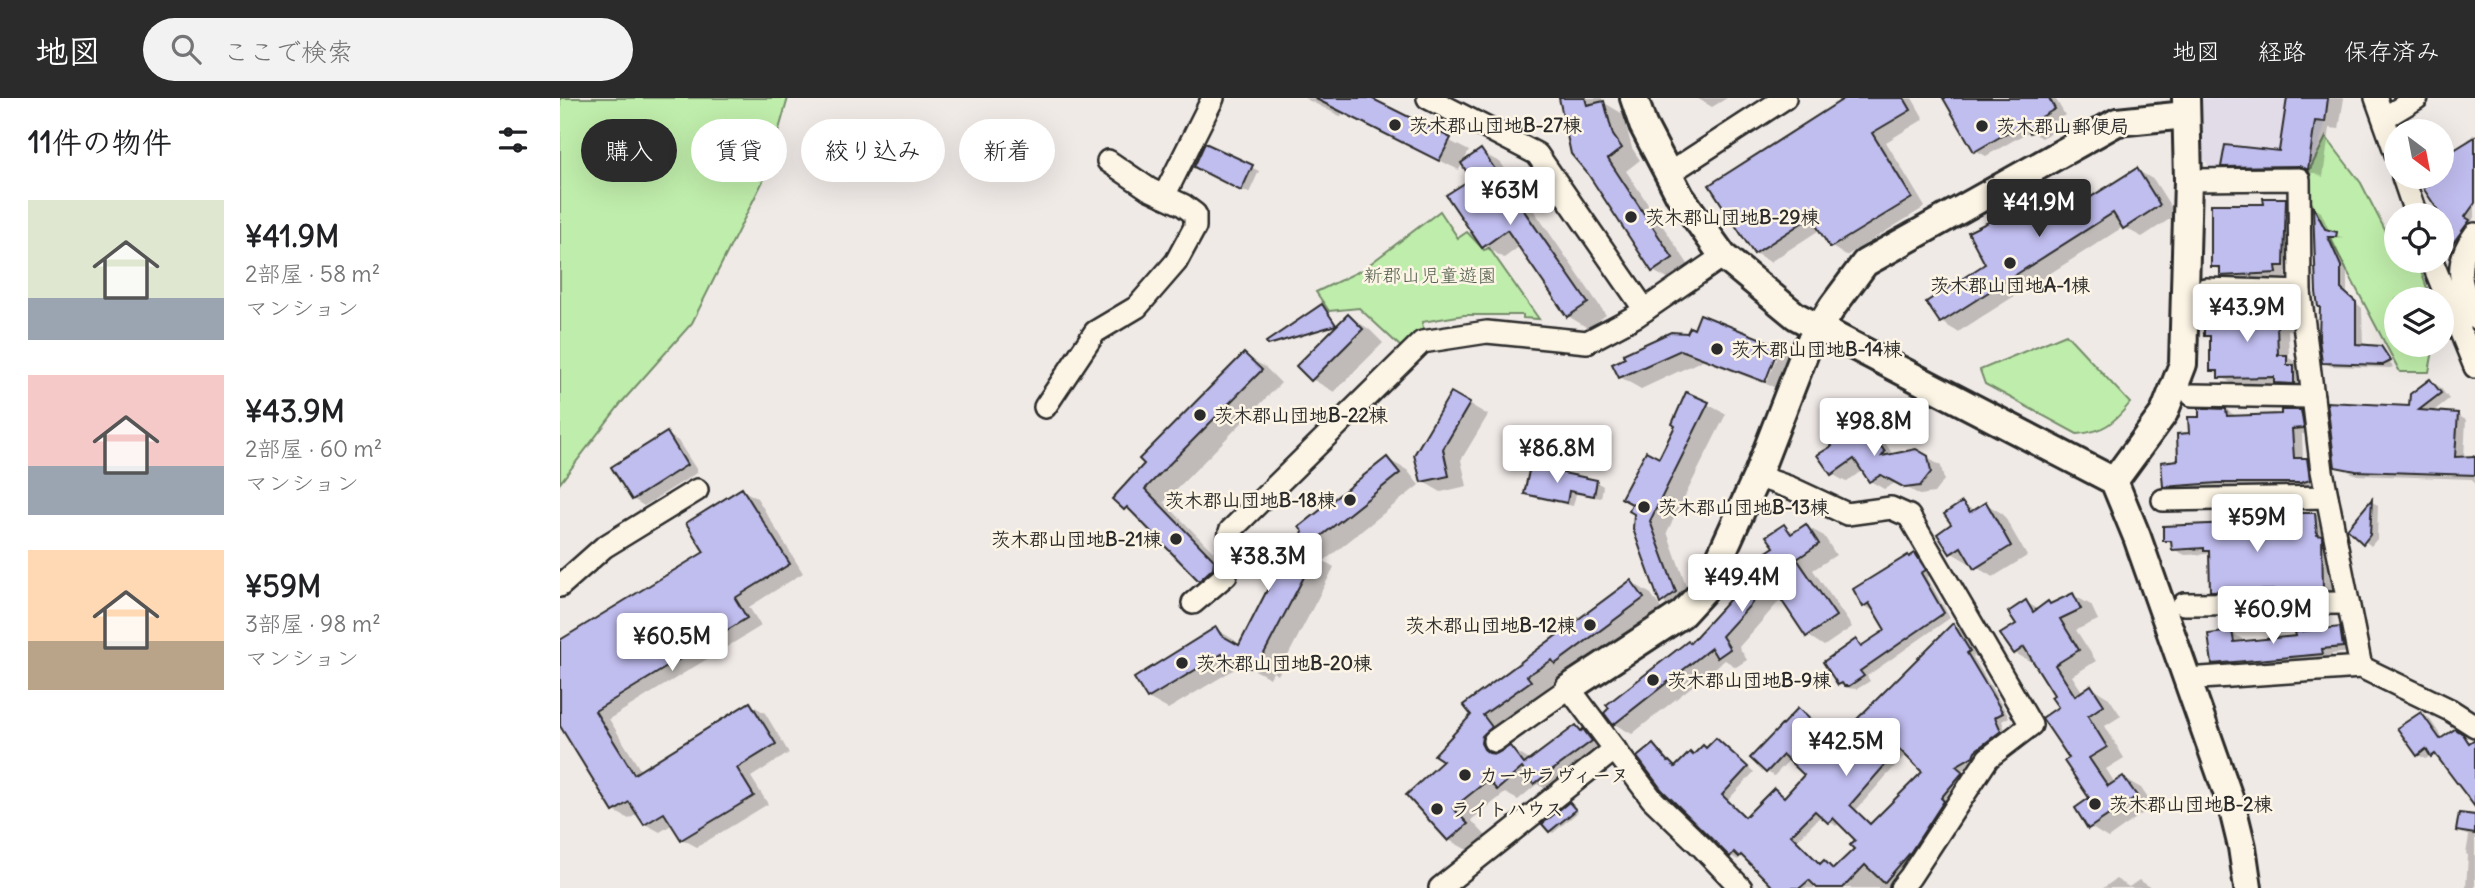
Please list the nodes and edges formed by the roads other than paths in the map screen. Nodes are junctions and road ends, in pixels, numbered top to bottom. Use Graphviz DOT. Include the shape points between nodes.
graph roads {
  1 [pos="1213,98"];
  2 [pos="1428,98"];
  3 [pos="1634,98"];
  4 [pos="1785,98"];
  5 [pos="2417,98"];
  6 [pos="2186,106"];
  7 [pos="2380,108"];
  8 [pos="1108,161"];
  9 [pos="1668,174"];
  10 [pos="2188,180"];
  11 [pos="1164,196"];
  12 [pos="2475,234"];
  13 [pos="1723,257"];
  14 [pos="2437,273"];
  15 [pos="2205,289"];
  16 [pos="2300,292"];
  17 [pos="1645,310"];
  18 [pos="2475,318"];
  19 [pos="1820,328"];
  20 [pos="2475,367"];
  21 [pos="2192,395"];
  22 [pos="2313,397"];
  23 [pos="1045,407"];
  24 [pos="1757,476"];
  25 [pos="2114,481"];
  26 [pos="696,490"];
  27 [pos="2327,497"];
  28 [pos="2163,500"];
  29 [pos="560,586"];
  30 [pos="1194,603"];
  31 [pos="2348,603"];
  32 [pos="2185,604"];
  33 [pos="2361,667"];
  34 [pos="2187,680"];
  35 [pos="1569,688"];
  36 [pos="2475,726"];
  37 [pos="1494,741"];
  38 [pos="1615,749"];
  39 [pos="1440,888"];
  40 [pos="1741,888"];
  41 [pos="1901,888"];
  42 [pos="2248,888"];
  1 -- 11 [label="street"];
  2 -- 17 [label="street" via="1537,154"];
  3 -- 9 [label="street"];
  4 -- 9 [label="street"];
  5 -- 7 [label="street"];
  6 -- 10 [label="street"];
  6 -- 19 [label="street" via="2165,119 2117,122 1865,263"];
  8 -- 11 [label="street"];
  9 -- 13 [label="street"];
  10 -- 16 [label="street" via="2299,179"];
  10 -- 25 [label="street" via="2183,364 2164,412"];
  11 -- 23 [label="street" via="1195,214 1195,227 1176,262 1137,307 1095,332"];
  12 -- 18 [label="street" via="2463,251 2461,287"];
  13 -- 17 [label="street"];
  13 -- 19 [label="street" via="1796,316"];
  14 -- 20 [label="street"];
  15 -- 16 [label="street"];
  16 -- 22 [label="street"];
  17 -- 30 [label="street" via="1587,342 1488,332 1422,341 1230,531 1226,575"];
  19 -- 24 [label="street" via="1807,347"];
  19 -- 25 [label="street"];
  21 -- 22 [label="street"];
  22 -- 27 [label="street"];
  24 -- 35 [label="street" via="1706,588 1682,614"];
  24 -- 41 [label="street" via="1847,514 1891,508 1909,516 2031,725 1988,758"];
  25 -- 34 [label="street"];
  26 -- 29 [label="street" via="604,547"];
  27 -- 28 [label="street"];
  27 -- 31 [label="street"];
  31 -- 32 [label="street"];
  31 -- 33 [label="street"];
  33 -- 34 [label="street"];
  33 -- 36 [label="street"];
  34 -- 42 [label="street" via="2232,806"];
  35 -- 37 [label="street"];
  35 -- 38 [label="street"];
  38 -- 39 [label="street"];
  38 -- 40 [label="street" via="1652,799"];
}
